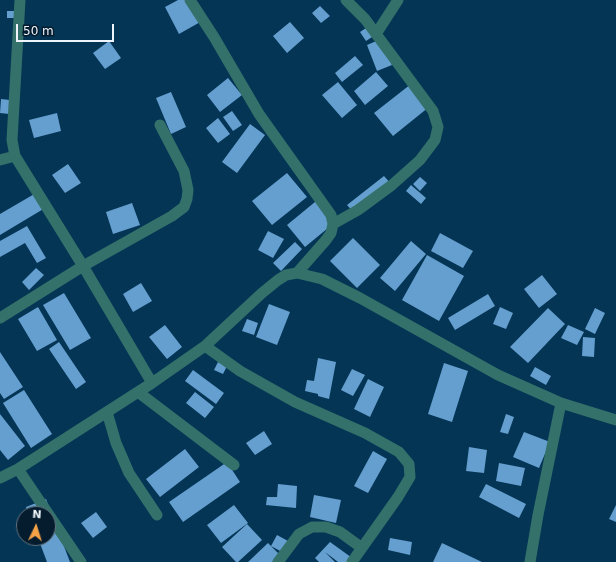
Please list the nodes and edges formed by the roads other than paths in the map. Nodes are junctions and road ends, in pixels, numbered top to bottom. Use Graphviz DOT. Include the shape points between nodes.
graph roads {
  1 [pos="20,0"];
  2 [pos="190,0"];
  3 [pos="346,0"];
  4 [pos="398,0"];
  5 [pos="376,34"];
  6 [pos="160,125"];
  7 [pos="15,156"];
  8 [pos="0,160"];
  9 [pos="333,224"];
  10 [pos="83,266"];
  11 [pos="297,273"];
  12 [pos="0,318"];
  13 [pos="205,346"];
  14 [pos="152,383"];
  15 [pos="138,392"];
  16 [pos="561,403"];
  17 [pos="107,412"];
  18 [pos="616,420"];
  19 [pos="234,465"];
  20 [pos="18,469"];
  21 [pos="0,478"];
  22 [pos="157,515"];
  23 [pos="362,548"];
  24 [pos="81,562"];
  25 [pos="278,562"];
  26 [pos="352,562"];
  27 [pos="530,562"];
  1 -- 7 [label="street" via="12,140"];
  2 -- 9 [label="street" via="258,114 331,215"];
  3 -- 5 [label="street"];
  4 -- 5 [label="street"];
  5 -- 9 [label="street" via="433,111 438,127 435,140 420,160 358,210"];
  6 -- 10 [label="street" via="184,171 188,190 184,207"];
  7 -- 8 [label="street"];
  7 -- 10 [label="street"];
  9 -- 11 [label="street" via="326,240"];
  10 -- 12 [label="street"];
  10 -- 14 [label="street"];
  11 -- 13 [label="street" via="286,275 262,293"];
  11 -- 16 [label="street" via="322,279 498,375"];
  13 -- 14 [label="street"];
  13 -- 23 [label="street" via="240,372 295,402 365,433 399,452 409,464 410,477"];
  14 -- 15 [label="street"];
  15 -- 17 [label="street"];
  15 -- 19 [label="street"];
  16 -- 18 [label="street"];
  16 -- 27 [label="street"];
  17 -- 20 [label="street"];
  17 -- 22 [label="street" via="116,443 129,473"];
  20 -- 21 [label="street"];
  20 -- 24 [label="street"];
  23 -- 25 [label="street" via="340,532 326,527 312,527 299,534"];
  23 -- 26 [label="street"];
}
